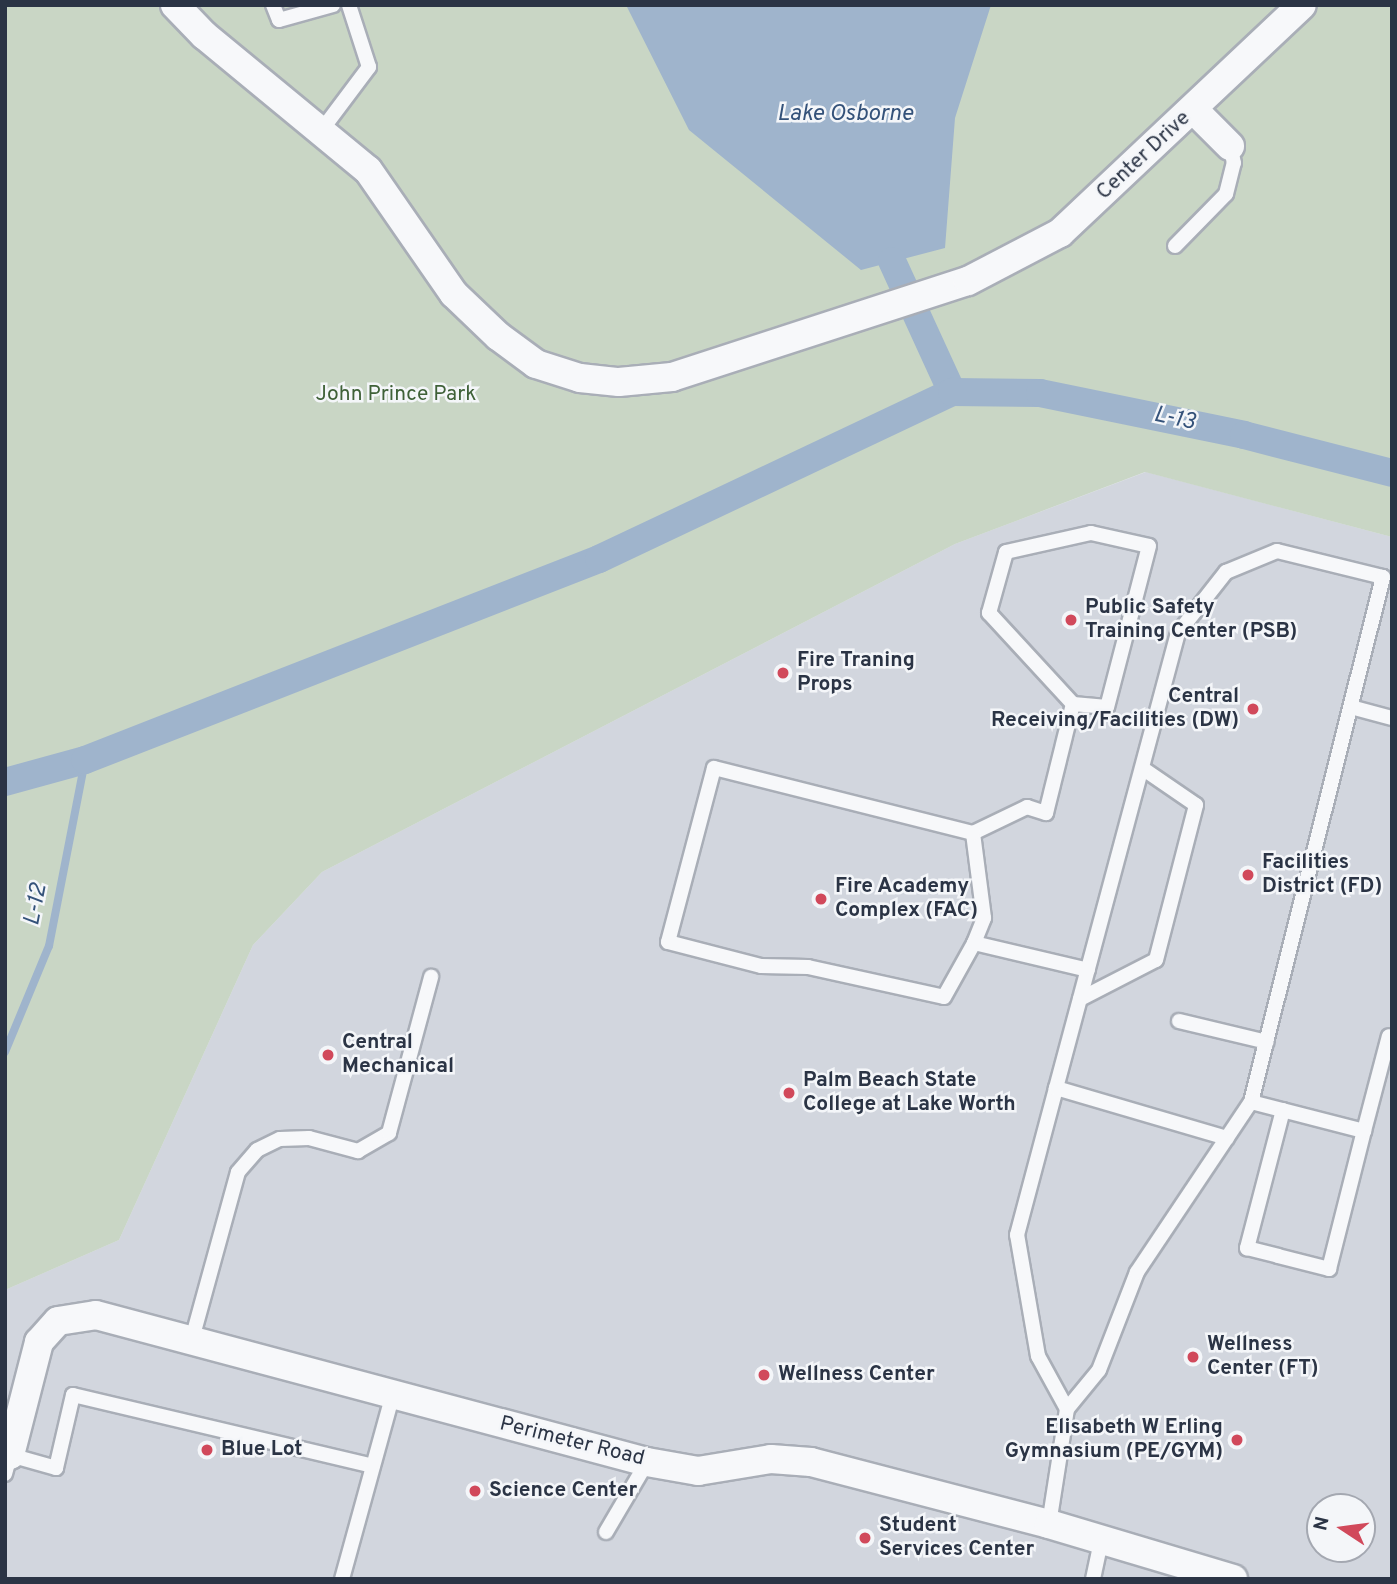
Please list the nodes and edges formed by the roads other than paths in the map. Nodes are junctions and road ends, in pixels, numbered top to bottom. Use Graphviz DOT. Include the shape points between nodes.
graph roads {
  1 [pos="175,5"];
  2 [pos="273,5"];
  3 [pos="333,5"];
  4 [pos="349,5"];
  5 [pos="1302,5"];
  6 [pos="1194,110"];
  7 [pos="321,131"];
  8 [pos="1230,145"];
  9 [pos="1175,246"];
  10 [pos="1073,704"];
  11 [pos="1351,708"];
  12 [pos="1392,718"];
  13 [pos="1142,768"];
  14 [pos="973,833"];
  15 [pos="974,943"];
  16 [pos="1088,970"];
  17 [pos="432,977"];
  18 [pos="1080,999"];
  19 [pos="1179,1021"];
  20 [pos="1389,1036"];
  21 [pos="1267,1042"];
  22 [pos="1056,1088"];
  23 [pos="1251,1102"];
  24 [pos="1283,1110"];
  25 [pos="1364,1131"];
  26 [pos="1227,1138"];
  27 [pos="192,1339"];
  28 [pos="393,1394"];
  29 [pos="1067,1409"];
  30 [pos="7,1461"];
  31 [pos="648,1462"];
  32 [pos="373,1466"];
  33 [pos="1049,1524"];
  34 [pos="606,1532"];
  35 [pos="1101,1541"];
  36 [pos="342,1579"];
  37 [pos="1093,1579"];
  38 [pos="1233,1579"];
  1 -- 7 [label="street, Center Drive" via="204,35"];
  2 -- 3 [label="lane" via="279,20"];
  4 -- 7 [label="lane" via="369,67"];
  5 -- 6 [label="street, Center Drive"];
  6 -- 7 [label="street, Center Drive" via="1060,233 968,281 672,377 618,382 580,378 536,364 454,294 368,170"];
  6 -- 8 [label="street"];
  8 -- 9 [label="lane" via="1234,163 1226,194"];
  10 -- 10 [label="lane" via="989,613 1006,552 1091,533 1149,546 1107,707"];
  10 -- 14 [label="lane" via="1046,813 1027,807"];
  11 -- 12 [label="lane"];
  11 -- 13 [label="lane" via="1383,577 1277,551 1226,572 1178,633"];
  11 -- 21 [label="lane"];
  13 -- 16 [label="lane"];
  13 -- 18 [label="lane" via="1196,805 1156,960"];
  14 -- 15 [label="lane" via="984,918"];
  14 -- 15 [label="lane" via="714,768 668,942 761,966 808,967 944,997"];
  15 -- 16 [label="lane"];
  16 -- 18 [label="lane"];
  17 -- 27 [label="lane" via="388,1133 358,1151 309,1138 280,1139 257,1150 238,1172"];
  18 -- 22 [label="lane"];
  19 -- 21 [label="lane"];
  20 -- 25 [label="lane"];
  21 -- 23 [label="lane"];
  22 -- 26 [label="lane"];
  22 -- 29 [label="lane" via="1017,1235 1038,1356"];
  23 -- 24 [label="lane"];
  23 -- 26 [label="lane"];
  24 -- 25 [label="lane"];
  24 -- 25 [label="lane" via="1247,1248 1257,1251 1329,1269"];
  26 -- 29 [label="lane" via="1137,1272 1099,1370"];
  27 -- 28 [label="street, Perimeter Road"];
  27 -- 30 [label="street, Perimeter Road" via="96,1315 58,1321 39,1342"];
  28 -- 31 [label="street, Perimeter Road"];
  28 -- 32 [label="lane"];
  29 -- 33 [label="lane"];
  30 -- 32 [label="lane" via="55,1468 73,1395"];
  31 -- 33 [label="street, Perimeter Road" via="698,1471 771,1460 811,1462"];
  31 -- 34 [label="lane"];
  32 -- 36 [label="lane"];
  33 -- 35 [label="street, Perimeter Road"];
  35 -- 37 [label="lane"];
  35 -- 38 [label="street, Perimeter Road"];
}
